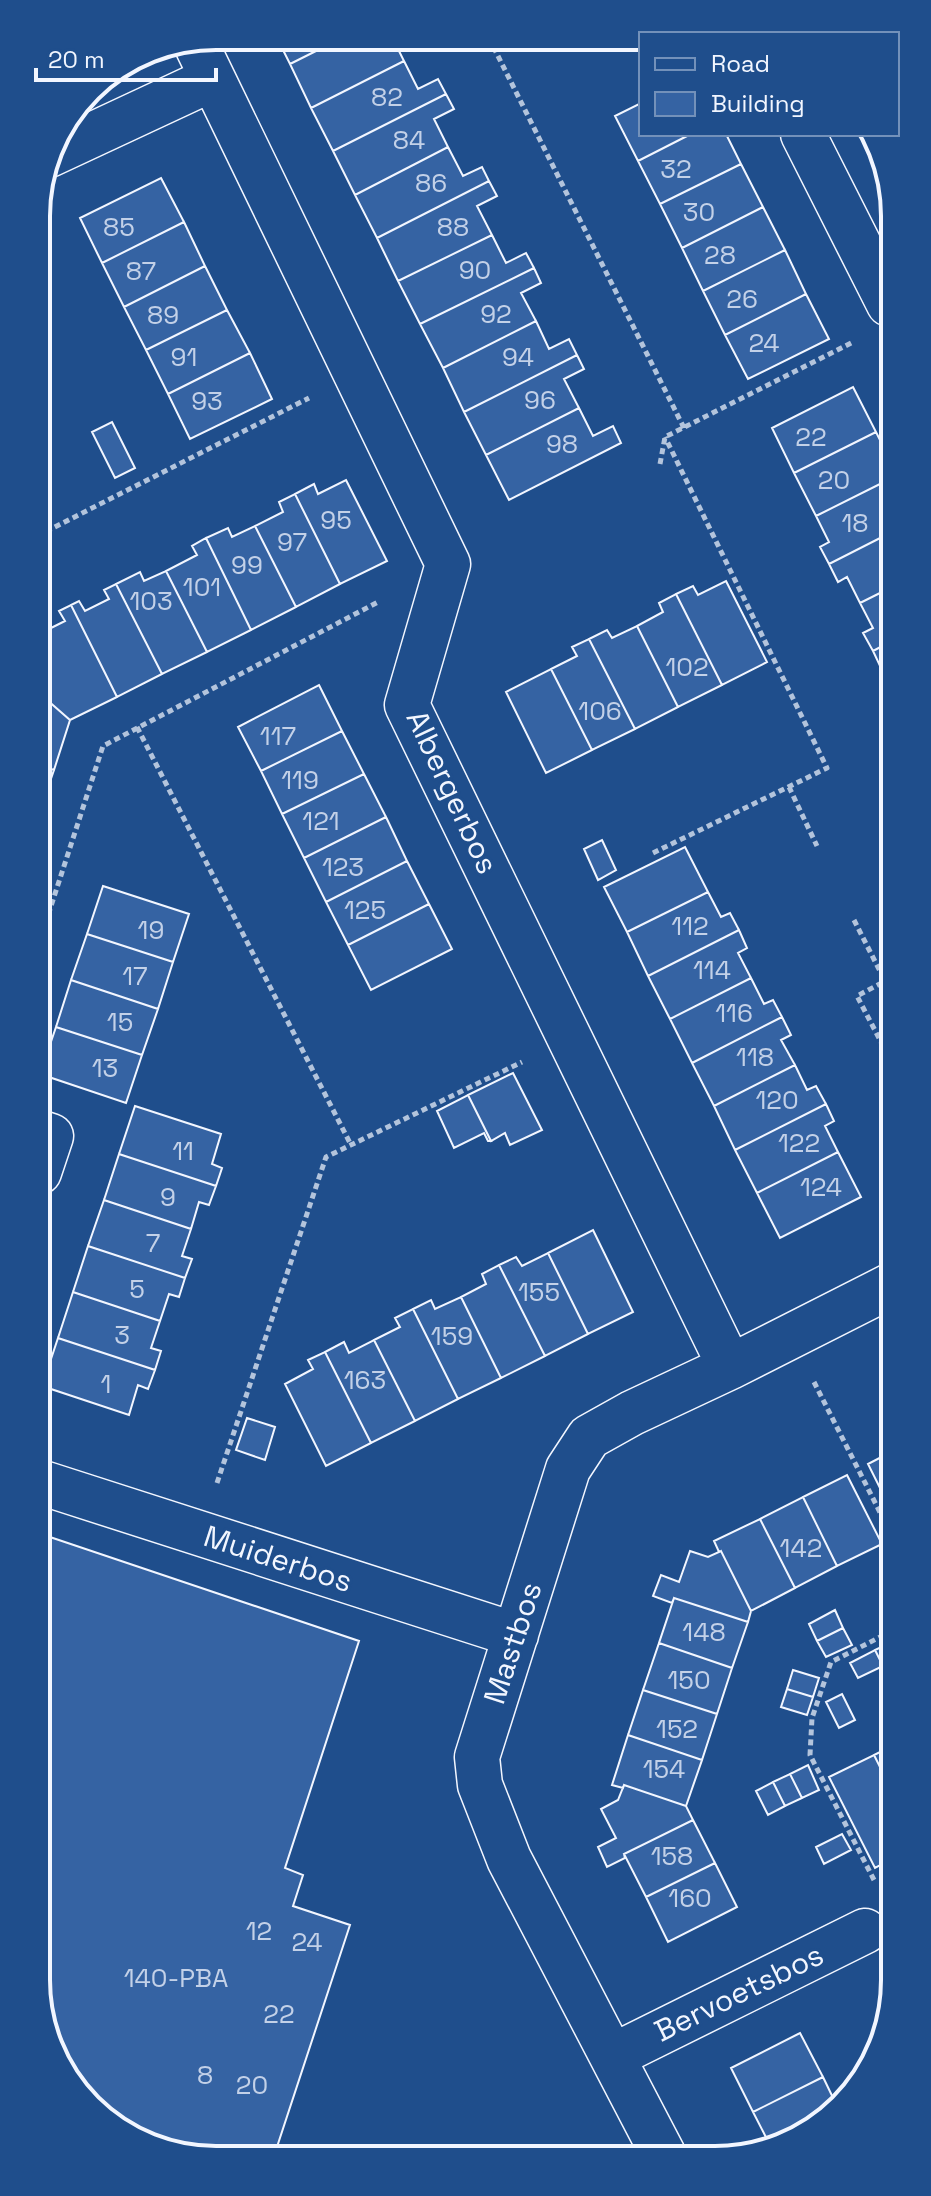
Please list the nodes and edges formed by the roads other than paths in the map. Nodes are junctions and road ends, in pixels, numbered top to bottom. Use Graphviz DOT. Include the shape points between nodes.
graph roads {
  1 [pos="203,60"];
  2 [pos="804,136"];
  3 [pos="67,144"];
  4 [pos="881,288"];
  5 [pos="881,1291"];
  6 [pos="730,1367"];
  7 [pos="50,1485"];
  8 [pos="516,1635"];
  9 [pos="865,1931"];
  10 [pos="613,2056"];
  11 [pos="659,2146"];
  1 -- 3 [label="street"];
  1 -- 6 [label="street, Albergerbos" via="448,564 407,705"];
  2 -- 4 [label="street"];
  5 -- 6 [label="street, Mastbos"];
  6 -- 8 [label="street, Mastbos" via="589,1437 568,1469"];
  7 -- 8 [label="street, Muiderbos"];
  8 -- 10 [label="street, Mastbos" via="477,1757 480,1785 509,1859"];
  9 -- 10 [label="street, Bervoetsbos"];
  10 -- 11 [label="street, Mastbos"];
}
